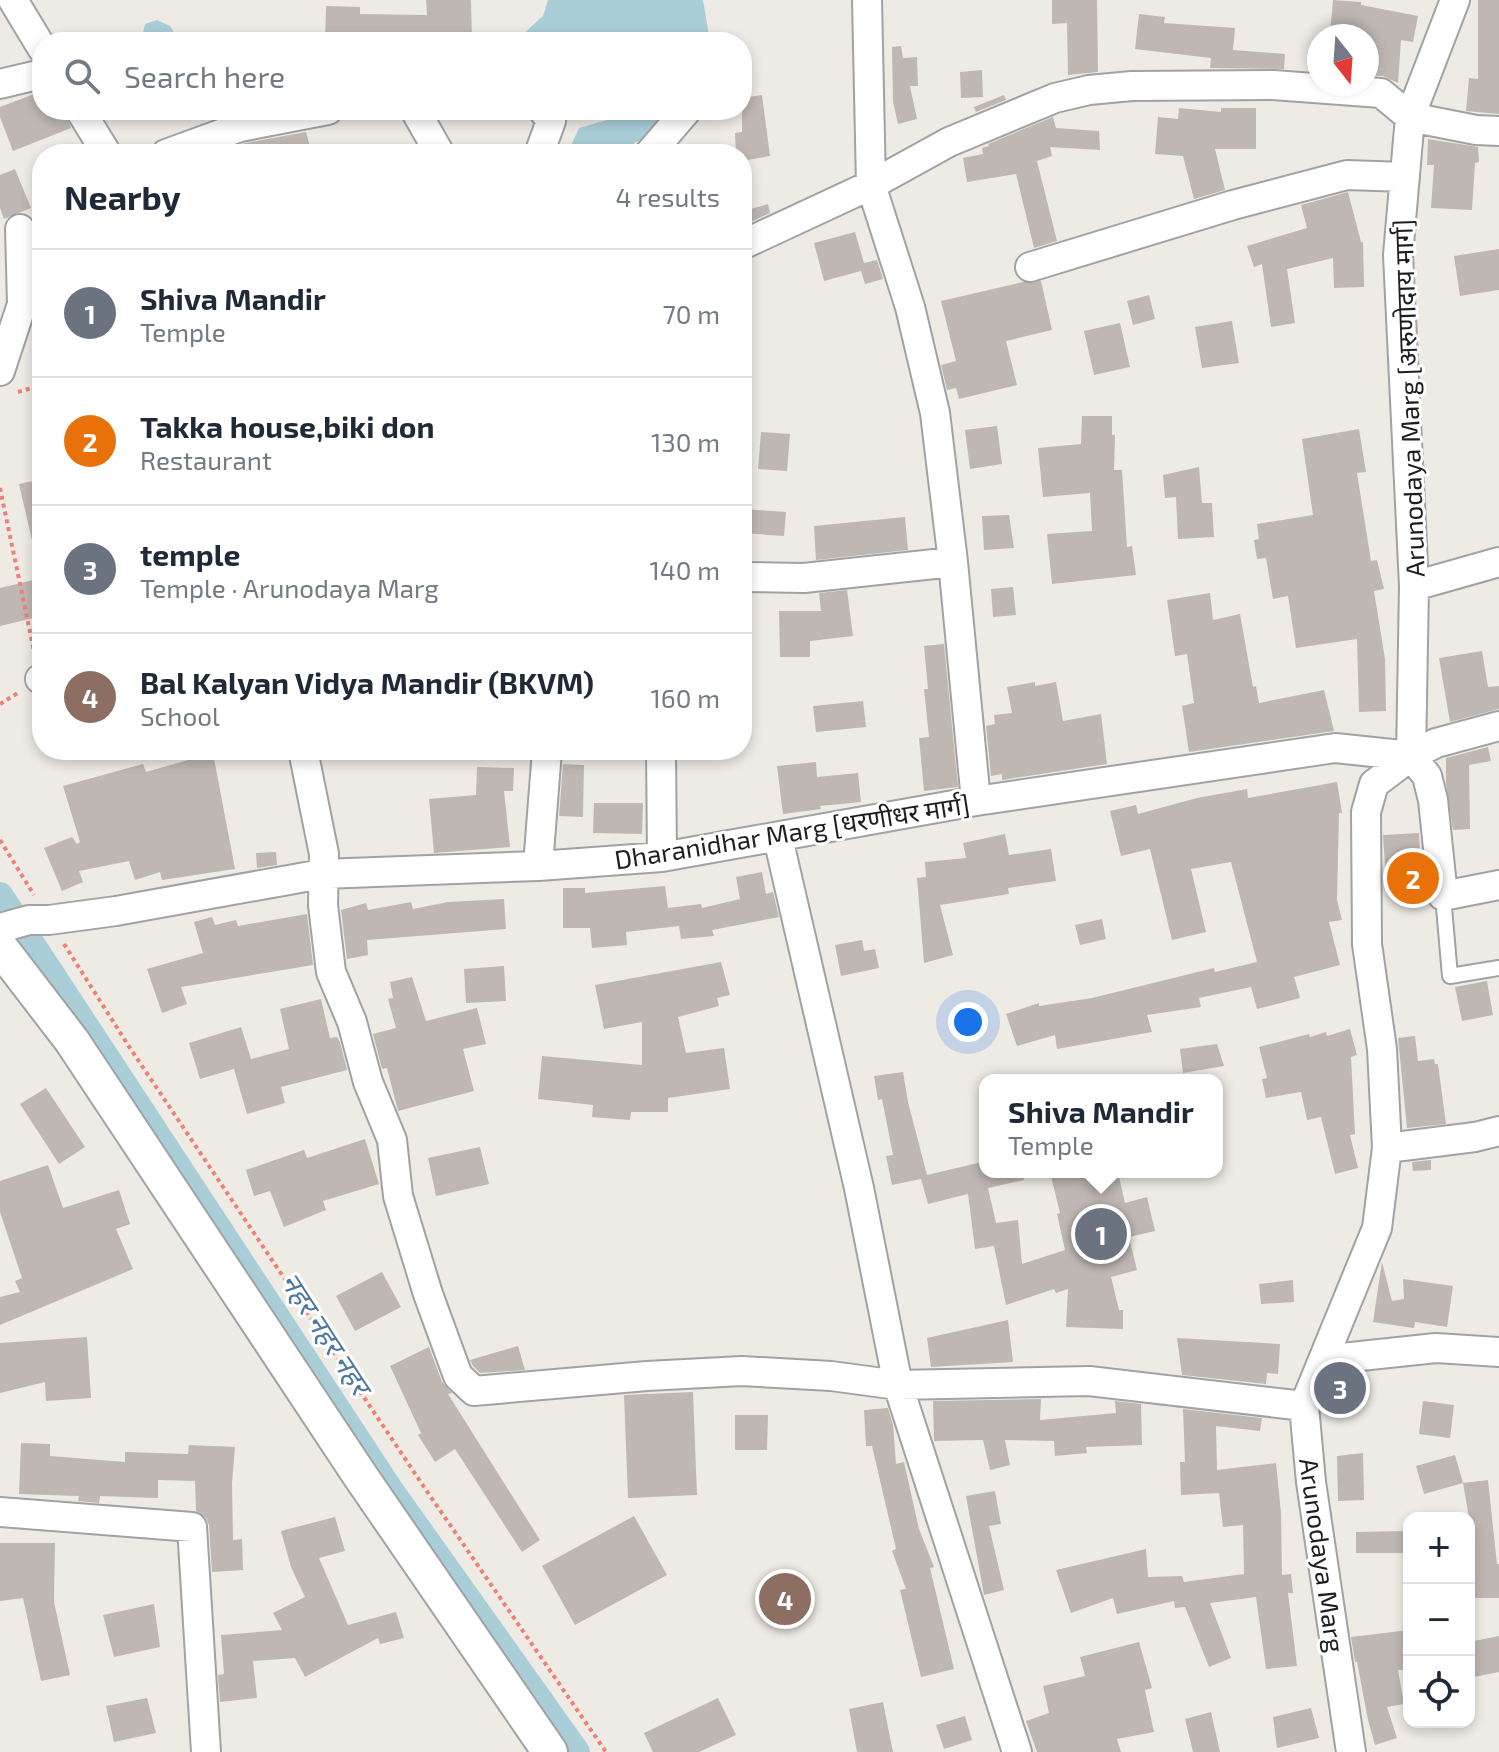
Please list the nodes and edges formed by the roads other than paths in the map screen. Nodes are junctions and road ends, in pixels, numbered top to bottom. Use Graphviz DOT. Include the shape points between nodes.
graph roads {
  1 [pos="13,0"];
  2 [pos="867,0"];
  3 [pos="1455,0"];
  4 [pos="32,32"];
  5 [pos="32,76"];
  6 [pos="0,84"];
  7 [pos="1410,117"];
  8 [pos="86,120"];
  9 [pos="276,120"];
  10 [pos="421,120"];
  11 [pos="550,120"];
  12 [pos="678,120"];
  13 [pos="1499,131"];
  14 [pos="101,144"];
  15 [pos="193,144"];
  16 [pos="434,144"];
  17 [pos="543,144"];
  18 [pos="658,144"];
  19 [pos="1405,177"];
  20 [pos="871,185"];
  21 [pos="21,229"];
  22 [pos="752,240"];
  23 [pos="1030,267"];
  24 [pos="7,382"];
  25 [pos="953,562"];
  26 [pos="1499,562"];
  27 [pos="752,577"];
  28 [pos="1414,586"];
  29 [pos="1499,726"];
  30 [pos="1411,756"];
  31 [pos="305,760"];
  32 [pos="546,760"];
  33 [pos="661,760"];
  34 [pos="976,801"];
  35 [pos="778,838"];
  36 [pos="662,857"];
  37 [pos="538,866"];
  38 [pos="322,874"];
  39 [pos="1499,885"];
  40 [pos="1443,896"];
  41 [pos="0,928"];
  42 [pos="0,947"];
  43 [pos="1499,968"];
  44 [pos="1499,1131"];
  45 [pos="1387,1148"];
  46 [pos="1499,1352"];
  47 [pos="1323,1360"];
  48 [pos="898,1385"];
  49 [pos="1304,1406"];
  50 [pos="0,1512"];
  51 [pos="206,1752"];
  52 [pos="550,1752"];
  53 [pos="1017,1752"];
  54 [pos="1351,1752"];
  1 -- 4 [label="street"];
  2 -- 20 [label="street"];
  3 -- 7 [label="street, Arunodaya Marg [अरुणोदा‍य मार्ग]"];
  5 -- 6 [label="street"];
  7 -- 13 [label="street"];
  7 -- 19 [label="street, Arunodaya Marg [अरुणोदा‍य मार्ग]"];
  7 -- 20 [label="street" via="1381,93 1273,85 1089,90 1055,98 949,142"];
  8 -- 14 [label="street"];
  9 -- 15 [label="street"];
  10 -- 16 [label="street"];
  11 -- 17 [label="street"];
  12 -- 18 [label="street"];
  19 -- 23 [label="street" via="1347,175"];
  19 -- 28 [label="street, Arunodaya Marg [अरुणोदा‍य मार्ग]" via="1398,255"];
  20 -- 22 [label="street"];
  20 -- 25 [label="street" via="910,307 935,413"];
  21 -- 24 [label="street" via="22,304"];
  25 -- 27 [label="street" via="804,578"];
  25 -- 34 [label="street"];
  26 -- 28 [label="street"];
  28 -- 30 [label="street, Arunodaya Marg [अरुणोदा‍य मार्ग]"];
  29 -- 30 [label="street, Arunodaya Marg" via="1436,743"];
  30 -- 34 [label="street, Dharanidhar Marg [धरणीधर मार्ग]" via="1335,748"];
  30 -- 40 [label="street" via="1427,776 1433,800"];
  30 -- 45 [label="street, Arunodaya Marg" via="1374,784 1366,812 1367,944 1382,1049"];
  31 -- 38 [label="street" via="324,854"];
  32 -- 37 [label="street"];
  33 -- 36 [label="street"];
  34 -- 35 [label="street, Dharanidhar Marg [धरणीधर मार्ग]"];
  35 -- 36 [label="street, Dharanidhar Marg [धरणीधर मार्ग]"];
  35 -- 48 [label="street" via="859,1188"];
  36 -- 37 [label="street, Dharanidhar Marg [धरणीधर मार्ग]"];
  37 -- 38 [label="street, Dharanidhar Marg [धरणीधर मार्ग]"];
  38 -- 41 [label="street, Dharanidhar Marg [धरणीधर मार्ग]"];
  38 -- 48 [label="street" via="331,972 392,1140 398,1196 428,1294 458,1376 474,1391 742,1371"];
  39 -- 40 [label="street"];
  40 -- 43 [label="lane" via="1450,976"];
  42 -- 52 [label="street" via="72,1041"];
  44 -- 45 [label="street"];
  45 -- 47 [label="street, Arunodaya Marg" via="1377,1228"];
  46 -- 47 [label="street" via="1436,1348"];
  47 -- 49 [label="street, Arunodaya Marg"];
  48 -- 49 [label="street" via="1089,1381"];
  48 -- 53 [label="street"];
  49 -- 54 [label="street, Arunodaya Marg"];
  50 -- 51 [label="street" via="192,1527"];
}
